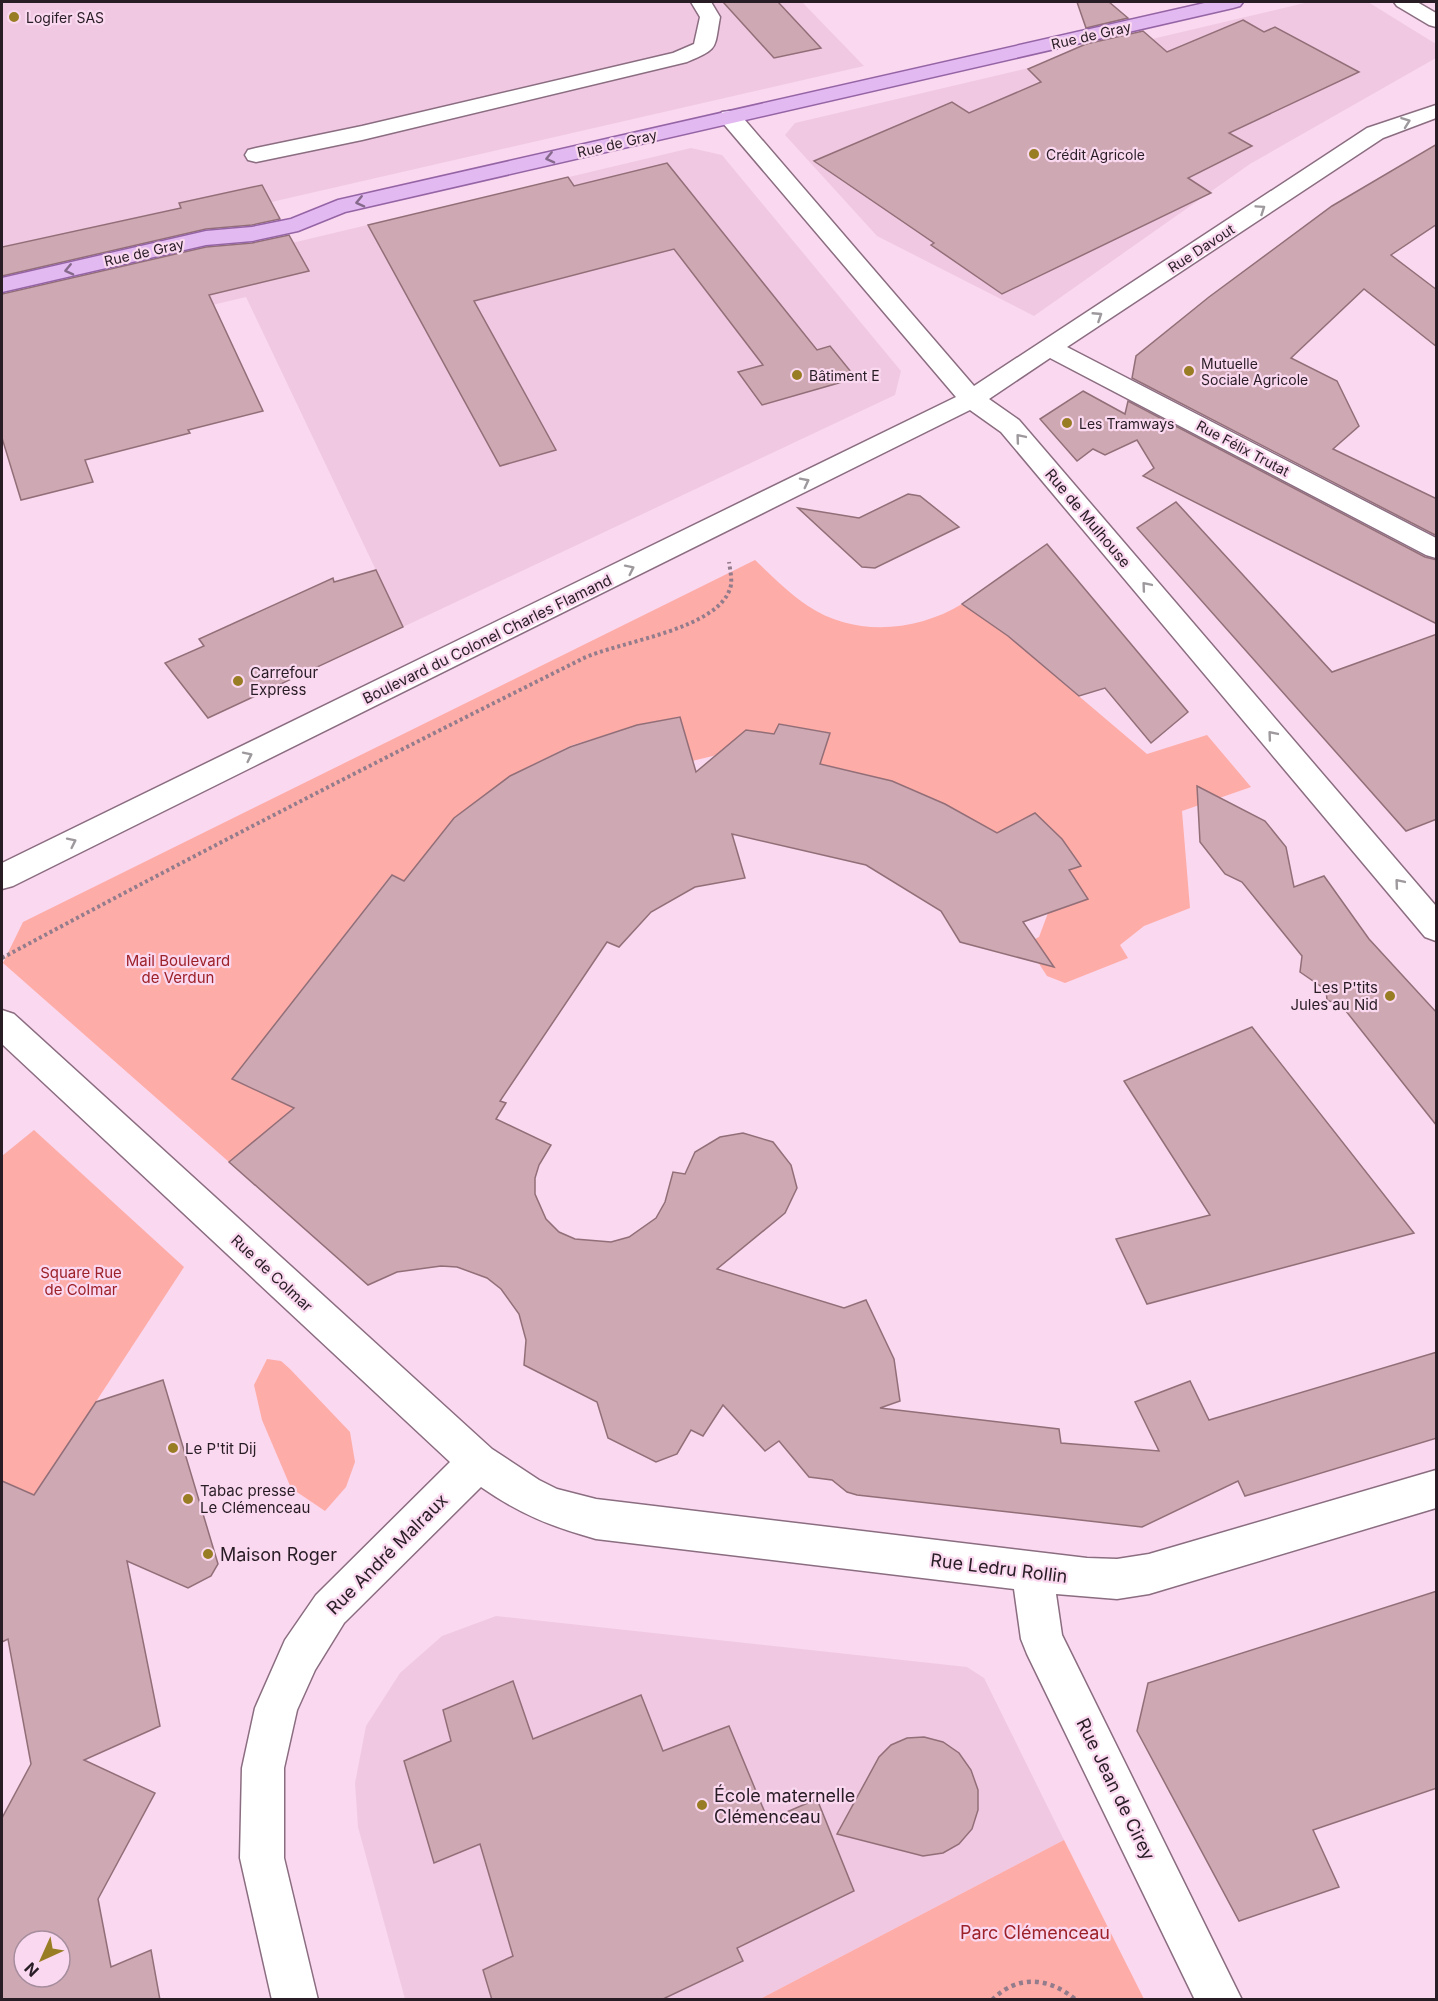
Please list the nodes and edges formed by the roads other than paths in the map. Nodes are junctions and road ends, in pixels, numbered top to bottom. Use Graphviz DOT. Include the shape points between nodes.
graph roads {
  1 [pos="701,2"];
  2 [pos="1233,2"];
  3 [pos="1404,2"];
  4 [pos="1437,21"];
  5 [pos="1437,111"];
  6 [pos="730,117"];
  7 [pos="256,154"];
  8 [pos="2,285"];
  9 [pos="1049,348"];
  10 [pos="972,399"];
  11 [pos="1437,549"];
  12 [pos="6,875"];
  13 [pos="1437,928"];
  14 [pos="2,1024"];
  15 [pos="478,1462"];
  16 [pos="1437,1489"];
  17 [pos="553,1508"];
  18 [pos="1032,1572"];
  19 [pos="295,2000"];
  20 [pos="1219,2000"];
  1 -- 7 [label="street" via="710,17 704,46 680,58"];
  2 -- 6 [label="main road, Rue de Gray"];
  3 -- 4 [label="street"];
  9 -- 5 [label="street, Rue Davout, one-way" via="1375,133"];
  6 -- 8 [label="main road, Rue de Gray, one-way" via="338,207 298,224 206,238"];
  6 -- 10 [label="street, Rue de Mulhouse"];
  9 -- 10 [label="street, Rue Davout"];
  9 -- 11 [label="street, Rue Félix Trutat"];
  12 -- 10 [label="street, Boulevard du Colonel Charles Flamand, one-way"];
  13 -- 10 [label="street, Rue de Mulhouse, one-way" via="1010,426"];
  14 -- 15 [label="street, Rue de Colmar"];
  15 -- 17 [label="street, Rue de Colmar"];
  15 -- 19 [label="street, Rue André Malraux" via="330,1609 300,1655 276,1708 263,1768 262,1858"];
  16 -- 18 [label="street, Rue Ledru Rollin" via="1149,1574 1117,1580"];
  17 -- 18 [label="street, Rue Ledru Rollin" via="596,1519"];
  18 -- 20 [label="street, Rue Jean de Cirey" via="1042,1638"];
}
